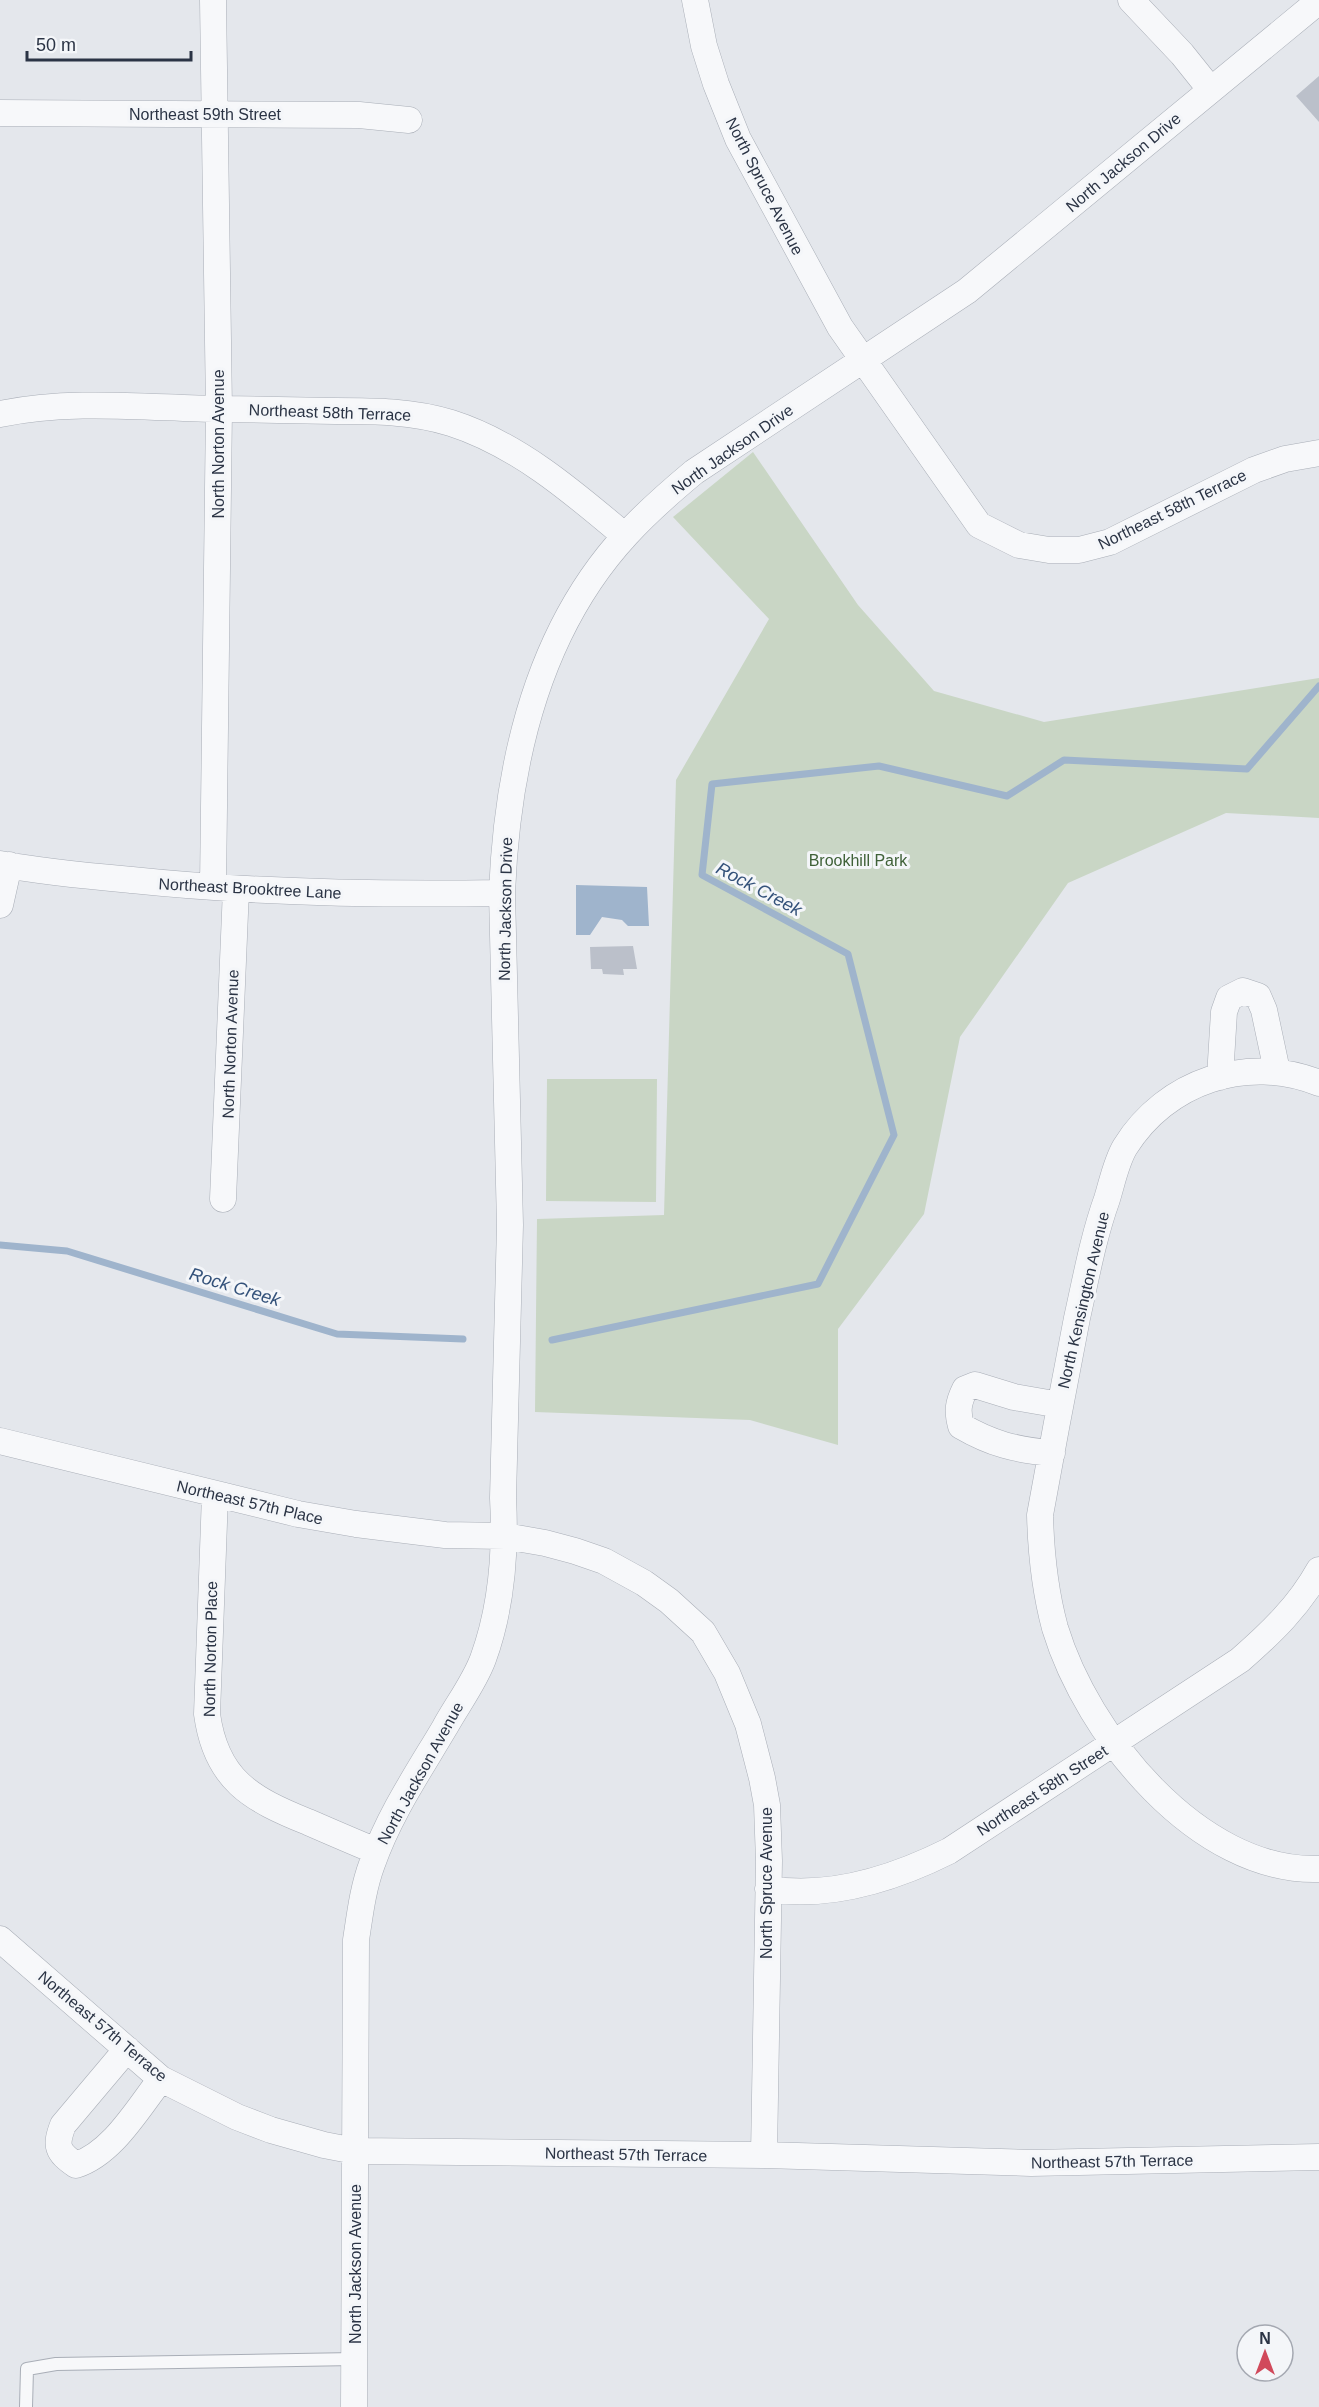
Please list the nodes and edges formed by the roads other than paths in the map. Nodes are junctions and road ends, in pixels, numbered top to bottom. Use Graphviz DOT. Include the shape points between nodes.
graph roads {
  1 [pos="213,0"];
  2 [pos="695,0"];
  3 [pos="1131,0"];
  4 [pos="1319,1"];
  5 [pos="1210,89"];
  6 [pos="0,113"];
  7 [pos="213,114"];
  8 [pos="409,120"];
  9 [pos="862,360"];
  10 [pos="219,409"];
  11 [pos="0,414"];
  12 [pos="1319,453"];
  13 [pos="625,536"];
  14 [pos="4,865"];
  15 [pos="225,888"];
  16 [pos="502,893"];
  17 [pos="0,905"];
  18 [pos="1277,1071"];
  19 [pos="1220,1077"];
  20 [pos="1319,1083"];
  21 [pos="223,1199"];
  22 [pos="507,1361"];
  23 [pos="1060,1405"];
  24 [pos="0,1441"];
  25 [pos="1052,1453"];
  26 [pos="215,1495"];
  27 [pos="505,1536"];
  28 [pos="1319,1570"];
  29 [pos="1114,1743"];
  30 [pos="376,1851"];
  31 [pos="1319,1869"];
  32 [pos="768,1888"];
  33 [pos="0,1939"];
  34 [pos="127,2049"];
  35 [pos="161,2079"];
  36 [pos="355,2151"];
  37 [pos="764,2155"];
  38 [pos="1319,2157"];
  39 [pos="354,2359"];
  40 [pos="27,2407"];
  41 [pos="354,2407"];
  1 -- 7 [label="street, North Norton Avenue"];
  2 -- 9 [label="street, North Spruce Avenue" via="704,46 738,139 840,327"];
  3 -- 5 [label="street"];
  4 -- 5 [label="street, North Jackson Drive"];
  5 -- 9 [label="street, North Jackson Drive" via="967,291"];
  6 -- 7 [label="street, Northeast 59th Street"];
  7 -- 8 [label="street, Northeast 59th Street" via="359,115"];
  7 -- 10 [label="street, North Norton Avenue"];
  9 -- 12 [label="street, Northeast 58th Terrace" via="979,525 1019,545 1049,550 1094,547 1254,470"];
  9 -- 13 [label="street, North Jackson Drive" via="694,472"];
  10 -- 11 [label="street, Northeast 58th Terrace" via="59,405"];
  10 -- 13 [label="street, Northeast 58th Terrace" via="386,411 452,424 529,462 573,492"];
  10 -- 15 [label="street, North Norton Avenue"];
  13 -- 16 [label="street, North Jackson Drive" via="588,584 542,673 513,777"];
  14 -- 15 [label="street, Northeast Brooktree Lane"];
  14 -- 17 [label="street"];
  15 -- 16 [label="street, Northeast Brooktree Lane" via="357,894"];
  15 -- 21 [label="street, North Norton Avenue"];
  16 -- 22 [label="street, North Jackson Drive" via="510,1225"];
  18 -- 19 [label="street, North Kensington Avenue" via="1248,1071"];
  18 -- 19 [label="street" via="1264,1010 1257,996 1243,991 1229,998 1224,1012"];
  18 -- 20 [label="street, North Kensington Avenue"];
  19 -- 23 [label="street, North Kensington Avenue" via="1191,1087 1152,1113 1124,1150 1095,1233"];
  22 -- 27 [label="street, North Jackson Avenue"];
  23 -- 25 [label="street, North Kensington Avenue"];
  23 -- 25 [label="street, North Kensington Avenue" via="975,1385 965,1389 957,1411 961,1426 983,1439 1018,1450"];
  24 -- 26 [label="street, Northeast 57th Place"];
  25 -- 29 [label="street, North Kensington Avenue" via="1040,1515 1046,1591 1069,1665"];
  26 -- 27 [label="street, Northeast 57th Place" via="356,1524 445,1535"];
  26 -- 30 [label="street, North Norton Place" via="207,1714 213,1744 238,1783 262,1802"];
  27 -- 30 [label="street, North Jackson Avenue" via="494,1623 482,1662"];
  27 -- 32 [label="street, North Spruce Avenue" via="545,1543 603,1561 653,1589 703,1632 738,1698 756,1751 766,1805"];
  28 -- 29 [label="street" via="1275,1630 1240,1660"];
  29 -- 31 [label="street, Northeast 58th Street" via="1163,1800 1214,1840 1275,1864"];
  29 -- 32 [label="street, Northeast 58th Street" via="949,1851 919,1866 873,1882 825,1891 792,1893"];
  30 -- 36 [label="street, North Jackson Avenue" via="363,1895 356,1940"];
  32 -- 37 [label="street, North Spruce Avenue"];
  33 -- 34 [label="street, Northeast 57th Terrace"];
  34 -- 35 [label="street, Northeast 57th Terrace"];
  34 -- 35 [label="street" via="63,2125 57,2141 67,2158 76,2165 88,2161 115,2137"];
  35 -- 36 [label="street, Northeast 57th Terrace" via="271,2130"];
  36 -- 37 [label="street, Northeast 57th Terrace"];
  36 -- 39 [label="street, North Jackson Avenue"];
  37 -- 38 [label="street, Northeast 57th Terrace" via="1031,2163"];
  39 -- 40 [label="lane" via="56,2364 27,2369"];
  39 -- 41 [label="street, North Jackson Avenue"];
}
